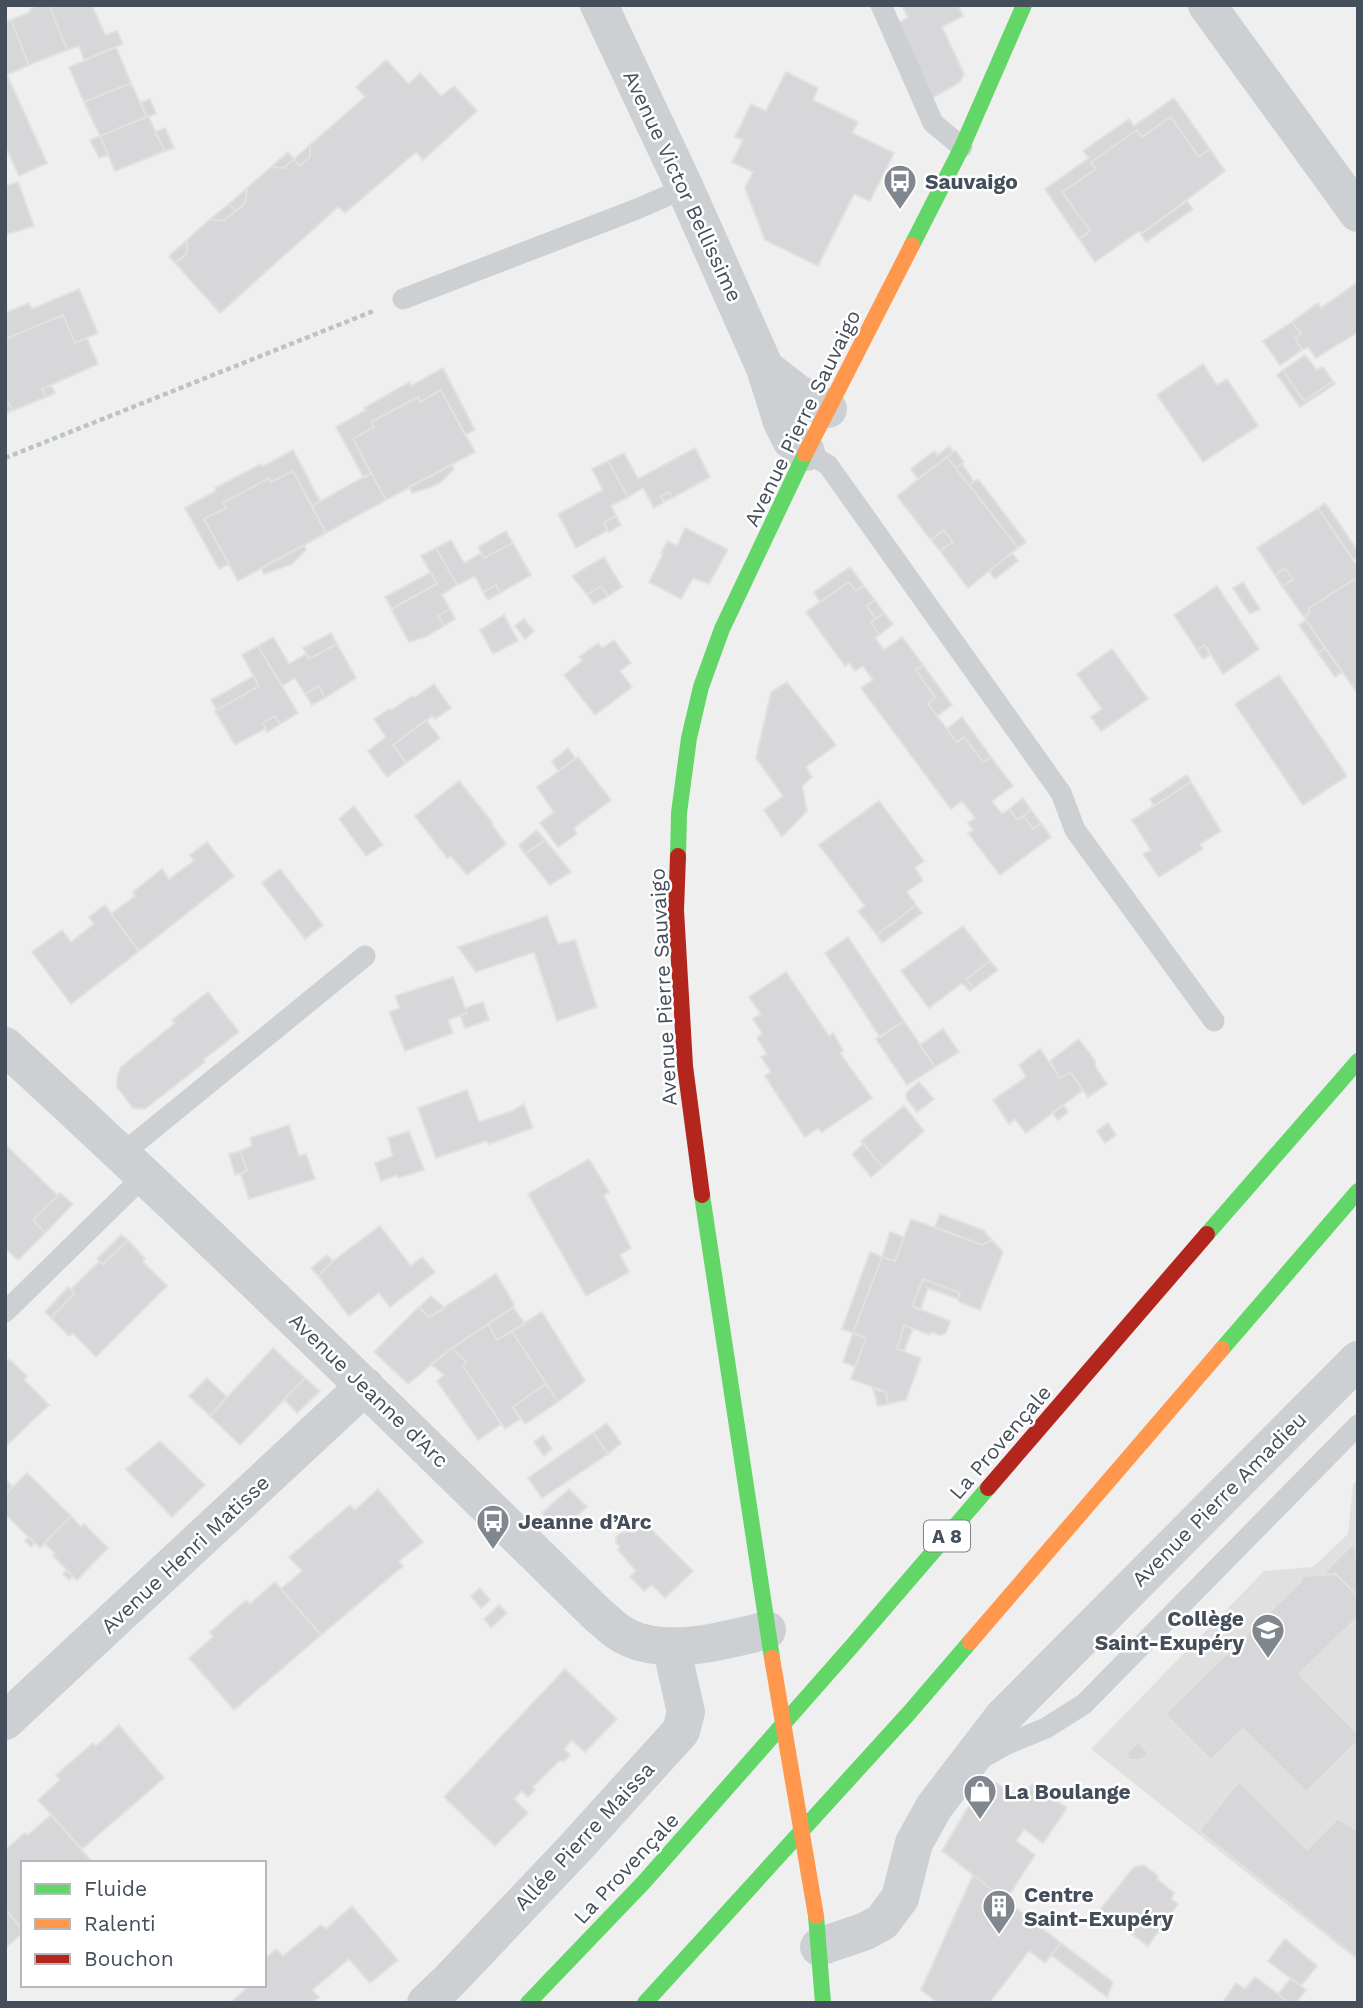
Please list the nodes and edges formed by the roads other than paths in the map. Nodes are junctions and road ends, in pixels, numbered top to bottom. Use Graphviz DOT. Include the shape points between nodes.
graph roads {
  1 [pos="599,5"];
  2 [pos="881,5"];
  3 [pos="1024,5"];
  4 [pos="1207,5"];
  5 [pos="962,147"];
  6 [pos="685,188"];
  7 [pos="1358,213"];
  8 [pos="403,299"];
  9 [pos="765,368"];
  10 [pos="828,409"];
  11 [pos="806,453"];
  12 [pos="365,956"];
  13 [pos="1214,1021"];
  14 [pos="5,1046"];
  15 [pos="1358,1061"];
  16 [pos="134,1165"];
  17 [pos="1358,1191"];
  18 [pos="5,1312"];
  19 [pos="1358,1360"];
  20 [pos="365,1386"];
  21 [pos="1358,1425"];
  22 [pos="770,1644"];
  23 [pos="671,1646"];
  24 [pos="5,1721"];
  25 [pos="965,1767"];
  26 [pos="817,1931"];
  27 [pos="426,2003"];
  28 [pos="528,2003"];
  29 [pos="645,2003"];
  30 [pos="823,2003"];
  1 -- 6 [label="street, Avenue Victor Bellissime"];
  2 -- 5 [label="lane" via="933,122"];
  3 -- 5 [label="main road, Avenue Pierre Sauvaigo"];
  4 -- 7 [label="street"];
  5 -- 10 [label="main road, Avenue Pierre Sauvaigo"];
  6 -- 8 [label="lane"];
  6 -- 9 [label="street, Avenue Victor Bellissime"];
  9 -- 10 [label="street, Avenue Victor Bellissime"];
  9 -- 11 [label="street, Avenue Victor Bellissime" via="782,422 791,440"];
  10 -- 11 [label="main road, Avenue Pierre Sauvaigo"];
  11 -- 13 [label="lane" via="828,465 1061,793 1075,830"];
  11 -- 22 [label="main road, Avenue Pierre Sauvaigo" via="722,629 705,675 689,738 678,813 676,910 685,1066"];
  12 -- 16 [label="lane"];
  14 -- 16 [label="street, Avenue Jeanne d'Arc"];
  15 -- 28 [label="main road, La Provençale / A 8" via="834,1667 644,1882"];
  16 -- 18 [label="lane"];
  16 -- 20 [label="street, Avenue Jeanne d'Arc"];
  17 -- 29 [label="main road" via="909,1713"];
  19 -- 25 [label="street, Avenue Pierre Amadieu" via="1003,1717"];
  20 -- 23 [label="street, Avenue Jeanne d'Arc" via="620,1634"];
  20 -- 24 [label="street, Avenue Henri Matisse"];
  21 -- 25 [label="lane" via="1084,1704"];
  22 -- 23 [label="street, Avenue Jeanne d'Arc"];
  22 -- 26 [label="main road, Avenue Pierre Sauvaigo, bridge"];
  23 -- 27 [label="street, Allée Pierre Maissa" via="686,1712 681,1731"];
  25 -- 26 [label="street, Avenue Pierre Amadieu" via="933,1807 914,1843 900,1898 882,1922 866,1931"];
  26 -- 30 [label="main road, Avenue Pierre Sauvaigo"];
}
